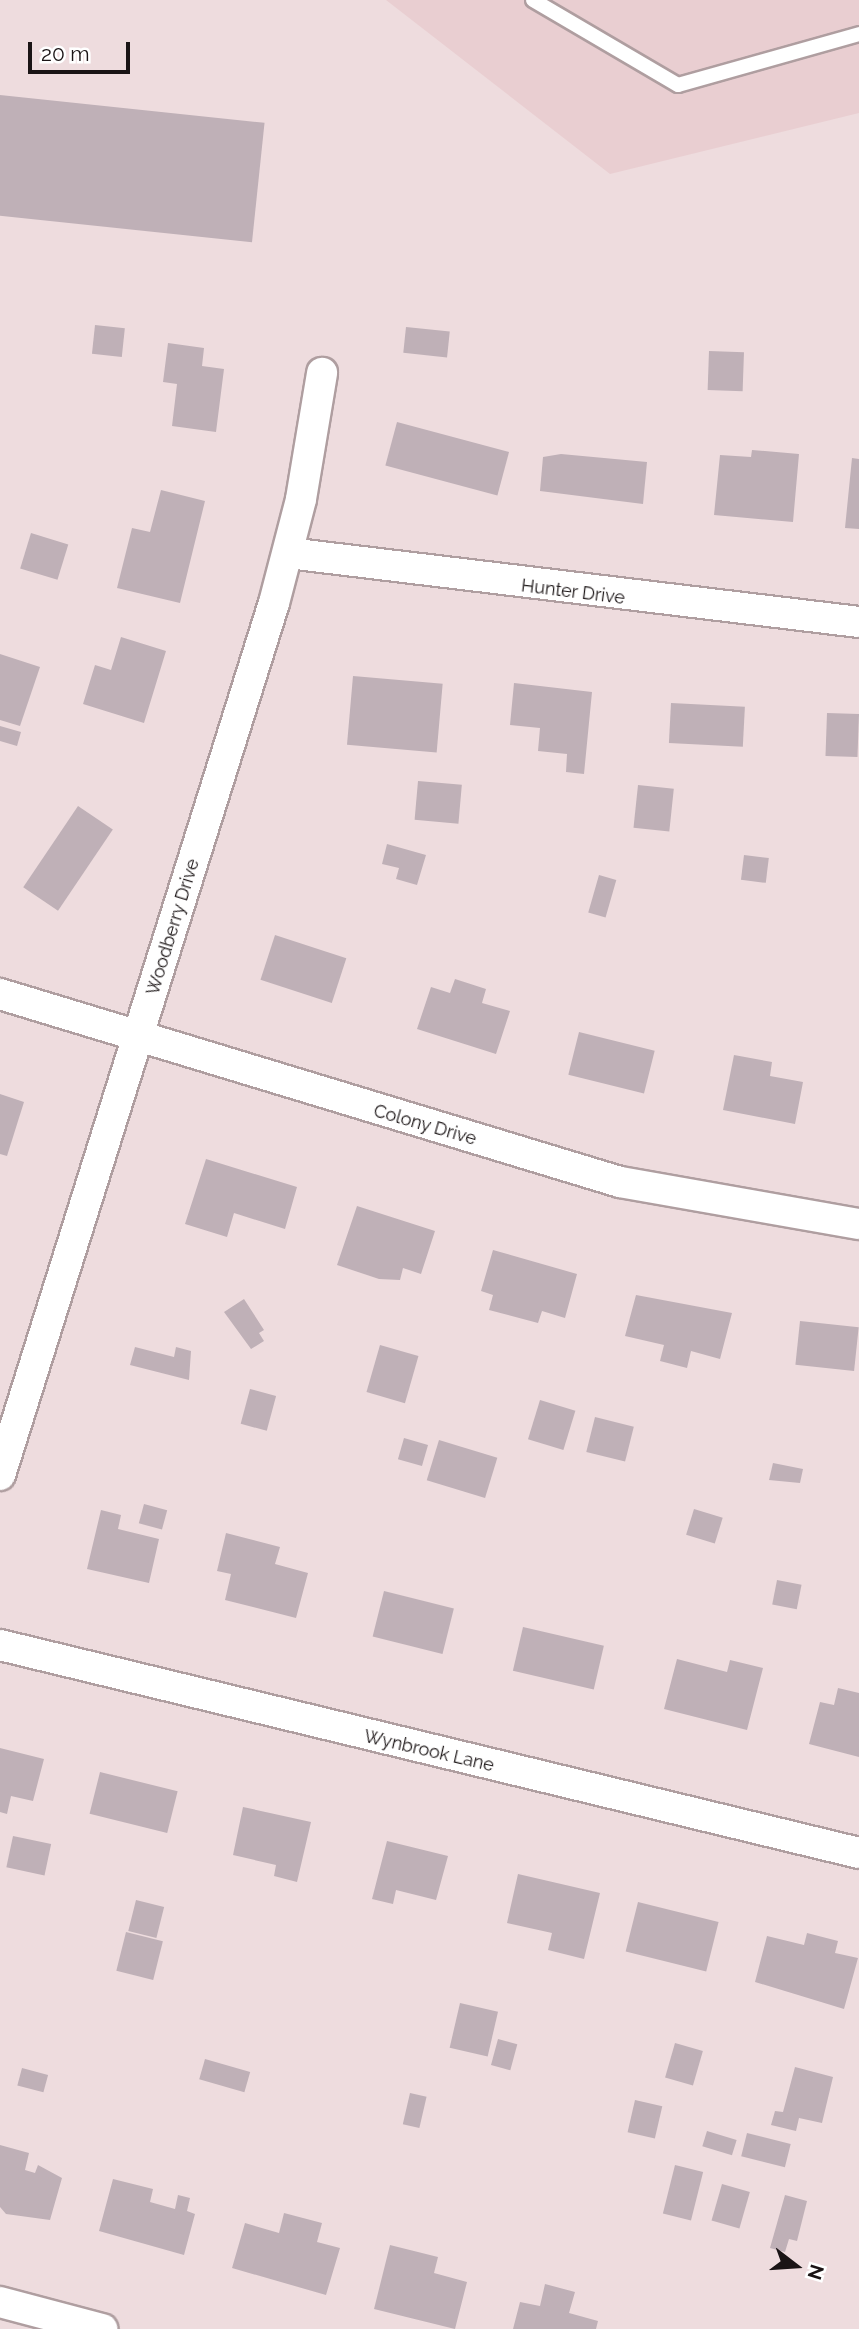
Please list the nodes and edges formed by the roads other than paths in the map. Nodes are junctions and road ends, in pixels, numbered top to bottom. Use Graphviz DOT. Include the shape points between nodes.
graph roads {
  1 [pos="533,0"];
  2 [pos="859,34"];
  3 [pos="322,373"];
  4 [pos="288,553"];
  5 [pos="859,622"];
  6 [pos="0,994"];
  7 [pos="140,1035"];
  8 [pos="859,1224"];
  9 [pos="0,1475"];
  10 [pos="0,1645"];
  11 [pos="859,1853"];
  12 [pos="0,2302"];
  13 [pos="102,2329"];
  1 -- 2 [label="lane" via="678,85"];
  3 -- 4 [label="street, Woodberry Drive"];
  4 -- 5 [label="street, Hunter Drive"];
  4 -- 7 [label="street, Woodberry Drive"];
  6 -- 7 [label="street, Colony Drive"];
  7 -- 8 [label="street, Colony Drive" via="620,1182"];
  7 -- 9 [label="street, Woodberry Drive"];
  10 -- 11 [label="street, Wynbrook Lane"];
  12 -- 13 [label="street"];
}
